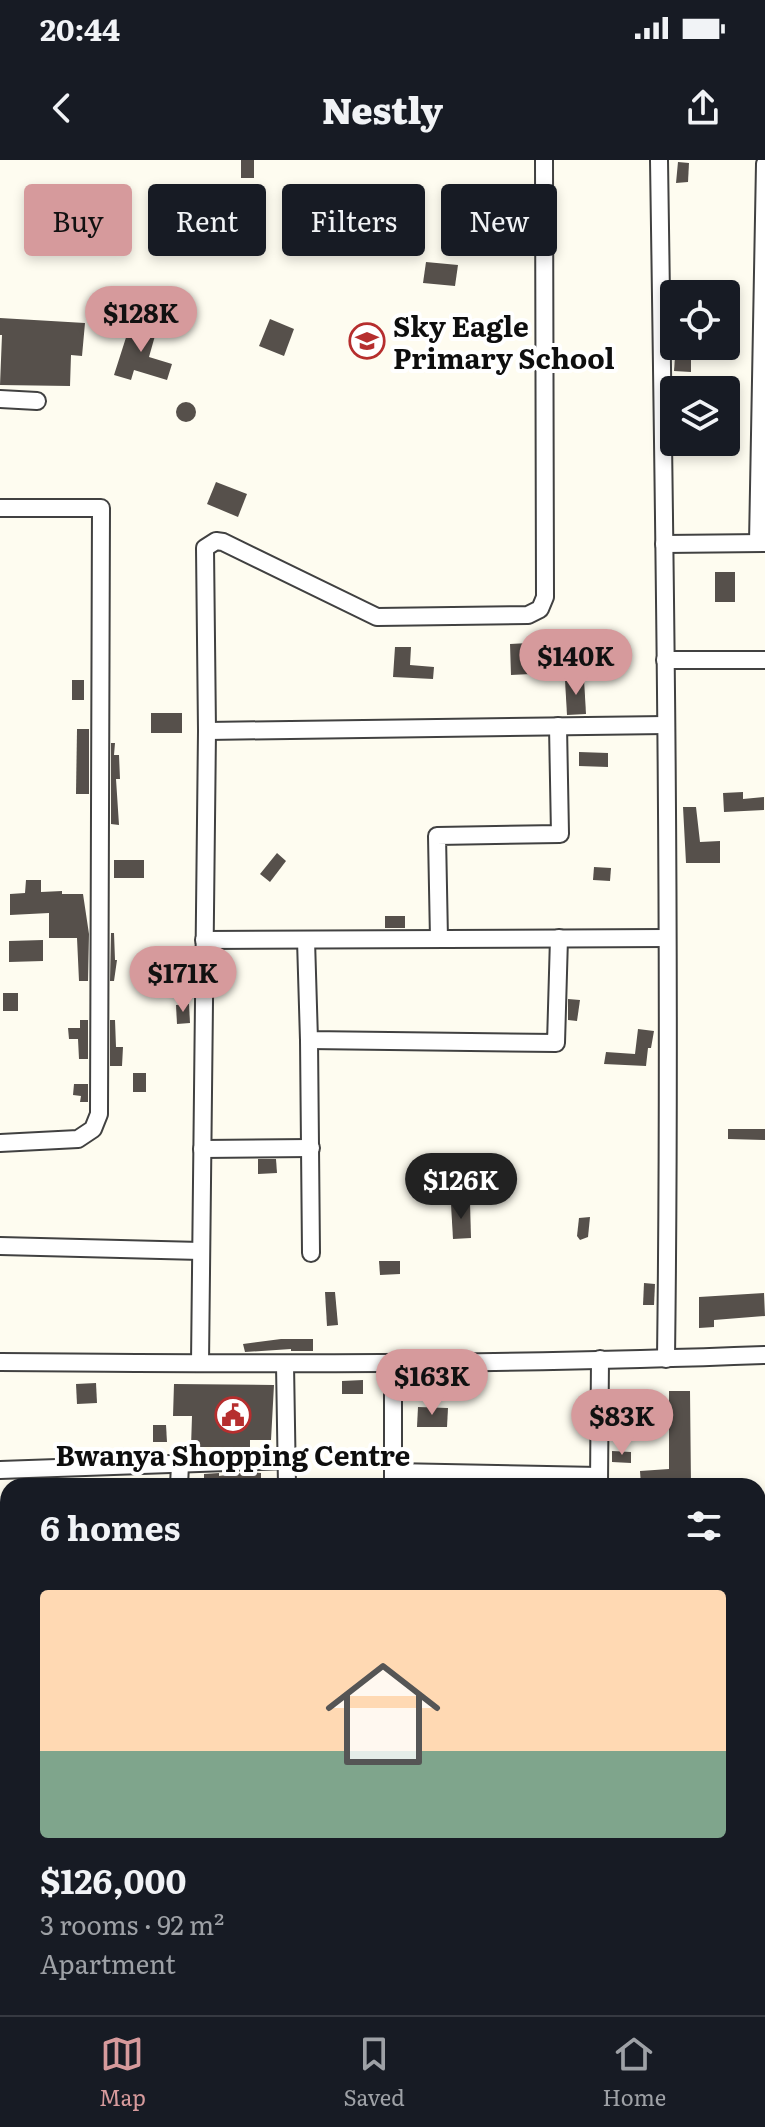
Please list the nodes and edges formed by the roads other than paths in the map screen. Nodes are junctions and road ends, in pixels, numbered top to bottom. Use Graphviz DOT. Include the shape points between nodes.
graph roads {
  1 [pos="544,160"];
  2 [pos="659,160"];
  3 [pos="765,164"];
  4 [pos="0,399"];
  5 [pos="37,401"];
  6 [pos="0,508"];
  7 [pos="761,543"];
  8 [pos="664,544"];
  9 [pos="665,660"];
  10 [pos="765,660"];
  11 [pos="666,725"];
  12 [pos="558,726"];
  13 [pos="207,731"];
  14 [pos="559,938"];
  15 [pos="667,938"];
  16 [pos="439,939"];
  17 [pos="204,940"];
  18 [pos="306,940"];
  19 [pos="309,1040"];
  20 [pos="0,1143"];
  21 [pos="311,1148"];
  22 [pos="202,1149"];
  23 [pos="0,1246"];
  24 [pos="201,1251"];
  25 [pos="311,1253"];
  26 [pos="765,1355"];
  27 [pos="600,1359"];
  28 [pos="666,1359"];
  29 [pos="0,1362"];
  30 [pos="200,1363"];
  31 [pos="393,1363"];
  32 [pos="285,1364"];
  33 [pos="287,1460"];
  34 [pos="180,1464"];
  35 [pos="0,1470"];
  36 [pos="179,1478"];
  37 [pos="287,1478"];
  38 [pos="393,1478"];
  39 [pos="599,1478"];
  1 -- 13 [label="street" via="544,604 528,615 377,617 223,542 210,543 204,554"];
  2 -- 8 [label="street"];
  3 -- 7 [label="street"];
  4 -- 5 [label="street"];
  6 -- 20 [label="street" via="101,508 99,1114 93,1129 78,1139"];
  7 -- 8 [label="street"];
  8 -- 9 [label="street"];
  9 -- 10 [label="street"];
  9 -- 11 [label="street"];
  11 -- 12 [label="street"];
  11 -- 15 [label="street"];
  12 -- 13 [label="street"];
  12 -- 16 [label="street" via="560,834 437,836"];
  13 -- 17 [label="street"];
  14 -- 15 [label="street"];
  14 -- 16 [label="street"];
  14 -- 19 [label="street" via="556,1043"];
  15 -- 28 [label="street"];
  16 -- 18 [label="street"];
  17 -- 18 [label="street"];
  17 -- 22 [label="street"];
  18 -- 19 [label="street"];
  19 -- 21 [label="street"];
  21 -- 22 [label="street"];
  21 -- 25 [label="street"];
  22 -- 24 [label="street"];
  23 -- 24 [label="street"];
  24 -- 30 [label="street"];
  26 -- 28 [label="street"];
  27 -- 28 [label="street"];
  27 -- 31 [label="street"];
  27 -- 39 [label="street"];
  29 -- 30 [label="street"];
  30 -- 32 [label="street"];
  31 -- 32 [label="street"];
  31 -- 38 [label="street"];
  32 -- 33 [label="street"];
  33 -- 34 [label="street"];
  33 -- 37 [label="street"];
  34 -- 35 [label="street"];
  34 -- 36 [label="street"];
}
